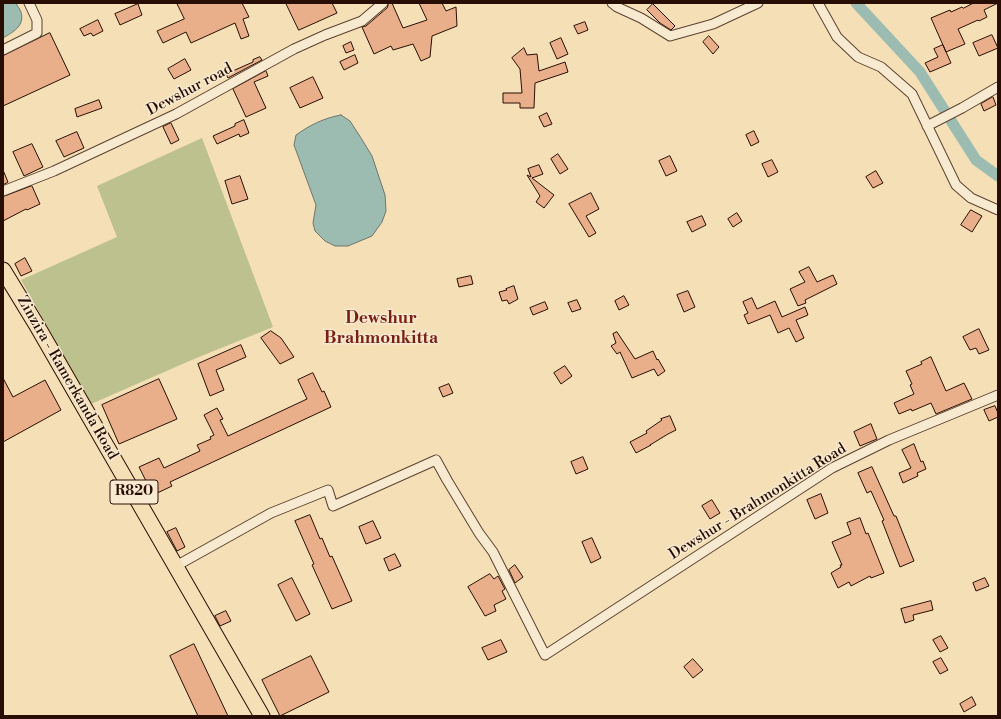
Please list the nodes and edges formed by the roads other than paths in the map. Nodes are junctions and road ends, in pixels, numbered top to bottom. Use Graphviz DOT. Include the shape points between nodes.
graph roads {
  1 [pos="29,3"];
  2 [pos="383,3"];
  3 [pos="612,3"];
  4 [pos="758,3"];
  5 [pos="818,3"];
  6 [pos="3,50"];
  7 [pos="998,86"];
  8 [pos="928,126"];
  9 [pos="3,191"];
  10 [pos="998,210"];
  11 [pos="3,270"];
  12 [pos="998,395"];
  13 [pos="176,566"];
  14 [pos="262,716"];
  1 -- 6 [label="street" via="37,20 37,33"];
  2 -- 9 [label="street, Dewshur road" via="362,21 294,49 176,114 54,171"];
  3 -- 4 [label="street" via="670,36 713,24"];
  5 -- 8 [label="street" via="837,37 858,58 881,67 912,94"];
  7 -- 8 [label="street"];
  8 -- 10 [label="street" via="956,185 971,198"];
  11 -- 13 [label="main road, Zinzira - Ramerkanda Road / R820"];
  12 -- 13 [label="street, Dewshur - Brahmonkitta Road" via="889,440 832,468 545,655 493,552 436,460 333,506 328,490 278,510"];
  13 -- 14 [label="main road, Zinzira - Ramerkanda Road / R820"];
}
